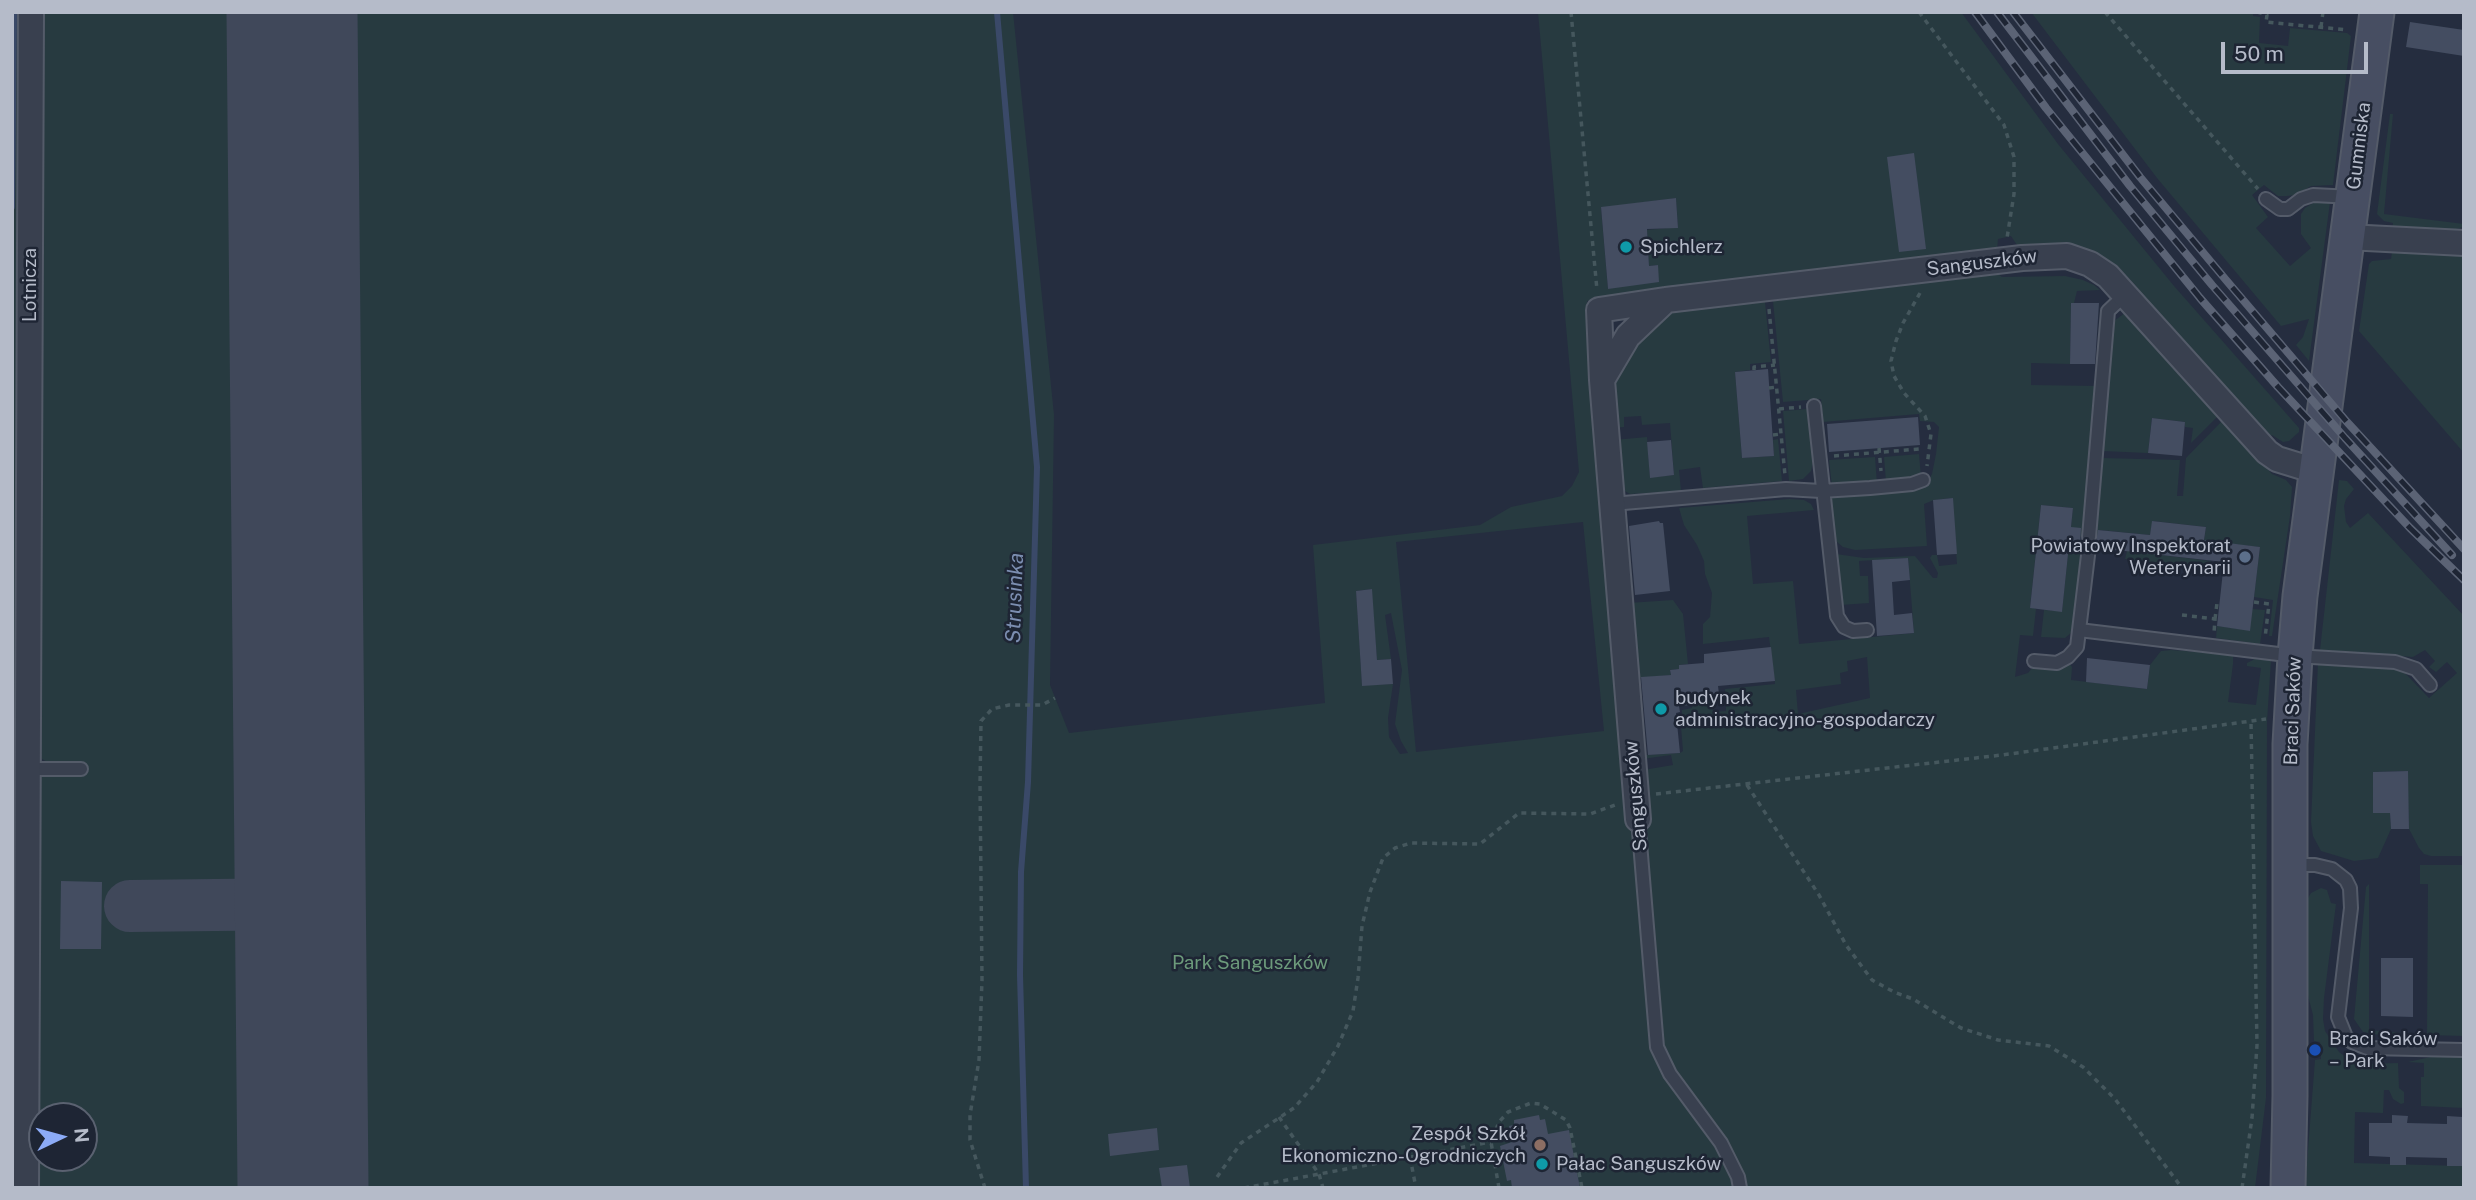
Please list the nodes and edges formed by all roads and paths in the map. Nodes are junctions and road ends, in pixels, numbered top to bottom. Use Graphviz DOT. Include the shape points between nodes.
graph roads {
  1 [pos="32,12"];
  2 [pos="1571,12"];
  3 [pos="1919,12"];
  4 [pos="2105,12"];
  5 [pos="2257,12"];
  6 [pos="2323,12"];
  7 [pos="2367,22"];
  8 [pos="2321,27"];
  9 [pos="2353,197"];
  10 [pos="2266,199"];
  11 [pos="2347,237"];
  12 [pos="2464,243"];
  13 [pos="2007,260"];
  14 [pos="1938,268"];
  15 [pos="2108,276"];
  16 [pos="2126,294"];
  17 [pos="1666,300"];
  18 [pos="1769,300"];
  19 [pos="1599,310"];
  20 [pos="2108,311"];
  21 [pos="1774,365"];
  22 [pos="1754,370"];
  23 [pos="1602,380"];
  24 [pos="1777,387"];
  25 [pos="1769,388"];
  26 [pos="1814,406"];
  27 [pos="1779,410"];
  28 [pos="1781,434"];
  29 [pos="1773,435"];
  30 [pos="1919,449"];
  31 [pos="1879,450"];
  32 [pos="1818,458"];
  33 [pos="2316,471"];
  34 [pos="1923,480"];
  35 [pos="1882,486"];
  36 [pos="1786,489"];
  37 [pos="1821,491"];
  38 [pos="1612,504"];
  39 [pos="2254,602"];
  40 [pos="2219,603"];
  41 [pos="2182,615"];
  42 [pos="2216,618"];
  43 [pos="1867,629"];
  44 [pos="2079,630"];
  45 [pos="2213,646"];
  46 [pos="2286,648"];
  47 [pos="2034,661"];
  48 [pos="2430,685"];
  49 [pos="1055,698"];
  50 [pos="2272,718"];
  51 [pos="2251,722"];
  52 [pos="26,769"];
  53 [pos="80,769"];
  54 [pos="1747,785"];
  55 [pos="1637,808"];
  56 [pos="2289,866"];
  57 [pos="2464,1050"];
  58 [pos="1279,1117"];
  59 [pos="1491,1142"];
  60 [pos="1410,1157"];
  61 [pos="1319,1174"];
  62 [pos="1217,1177"];
  63 [pos="26,1188"];
  64 [pos="985,1188"];
  65 [pos="1244,1188"];
  66 [pos="1322,1188"];
  67 [pos="1416,1188"];
  68 [pos="1499,1188"];
  69 [pos="1582,1188"];
  70 [pos="1740,1188"];
  71 [pos="2182,1188"];
  72 [pos="2242,1188"];
  73 [pos="2288,1188"];
  1 -- 52 [label="street, Lotnicza"];
  2 -- 19 [label="path"];
  3 -- 13 [label="path" via="2004,125 2014,157"];
  4 -- 10 [label="path"];
  5 -- 8 [label="path" via="2267,15 2266,22"];
  6 -- 8 [label="path"];
  7 -- 8 [label="path"];
  7 -- 9 [label="street, Gumniska"];
  9 -- 10 [label="lane" via="2313,195 2288,209"];
  9 -- 11 [label="street, Gumniska"];
  11 -- 12 [label="street"];
  11 -- 33 [label="street, Braci Saków"];
  13 -- 14 [label="street, Sanguszków"];
  13 -- 15 [label="street, Sanguszków" via="2067,256"];
  14 -- 17 [label="street, Sanguszków"];
  14 -- 34 [label="path" via="1903,323 1892,361 1894,376 1924,416 1931,434"];
  15 -- 16 [label="street, Sanguszków"];
  15 -- 20 [label="lane"];
  16 -- 20 [label="lane"];
  16 -- 33 [label="street, Sanguszków" via="2267,452"];
  17 -- 19 [label="street, Sanguszków"];
  17 -- 23 [label="street" via="1629,336"];
  18 -- 21 [label="path"];
  19 -- 23 [label="street, Sanguszków"];
  20 -- 44 [label="lane"];
  21 -- 22 [label="path"];
  21 -- 24 [label="path"];
  23 -- 38 [label="street, Sanguszków"];
  24 -- 25 [label="path"];
  24 -- 27 [label="path"];
  26 -- 27 [label="path"];
  26 -- 32 [label="lane"];
  27 -- 28 [label="path"];
  28 -- 29 [label="path"];
  28 -- 36 [label="path"];
  30 -- 31 [label="path"];
  31 -- 32 [label="path"];
  31 -- 35 [label="path"];
  32 -- 37 [label="lane"];
  33 -- 46 [label="street, Braci Saków"];
  34 -- 35 [label="lane"];
  35 -- 37 [label="lane"];
  36 -- 37 [label="lane"];
  36 -- 38 [label="lane"];
  37 -- 43 [label="lane" via="1837,616 1853,631"];
  38 -- 55 [label="street, Sanguszków"];
  39 -- 46 [label="path" via="2269,604 2265,639"];
  40 -- 42 [label="path"];
  41 -- 42 [label="path"];
  42 -- 45 [label="path"];
  44 -- 45 [label="lane"];
  44 -- 47 [label="lane" via="2077,647 2068,657 2057,663"];
  45 -- 46 [label="lane"];
  46 -- 48 [label="lane" via="2404,664 2416,669"];
  46 -- 56 [label="street, Braci Saków" via="2291,731"];
  49 -- 64 [label="path" via="1042,705 992,709 981,721 982,980 970,1139"];
  50 -- 51 [label="path"];
  51 -- 54 [label="path"];
  51 -- 72 [label="path" via="2258,1045"];
  52 -- 53 [label="lane"];
  52 -- 63 [label="street, Lotnicza"];
  54 -- 55 [label="path"];
  54 -- 71 [label="path" via="1872,980 1961,1028 1998,1040 2049,1046 2083,1067 2115,1099"];
  55 -- 58 [label="path" via="1590,814 1519,813 1480,844 1411,844 1395,848 1383,858 1362,926 1353,1011 1317,1082 1294,1108"];
  55 -- 70 [label="lane, Sanguszków" via="1657,1048 1670,1074 1721,1143"];
  56 -- 57 [label="lane" via="2332,869 2350,888 2339,1005 2340,1026 2346,1037 2367,1048"];
  56 -- 73 [label="street, Braci Saków"];
  58 -- 61 [label="path"];
  58 -- 62 [label="path" via="1241,1143"];
  59 -- 60 [label="path"];
  59 -- 68 [label="path"];
  59 -- 69 [label="path" via="1508,1112 1540,1104 1566,1120 1570,1128"];
  60 -- 61 [label="path"];
  60 -- 67 [label="path"];
  61 -- 65 [label="path"];
  61 -- 66 [label="path"];
}
